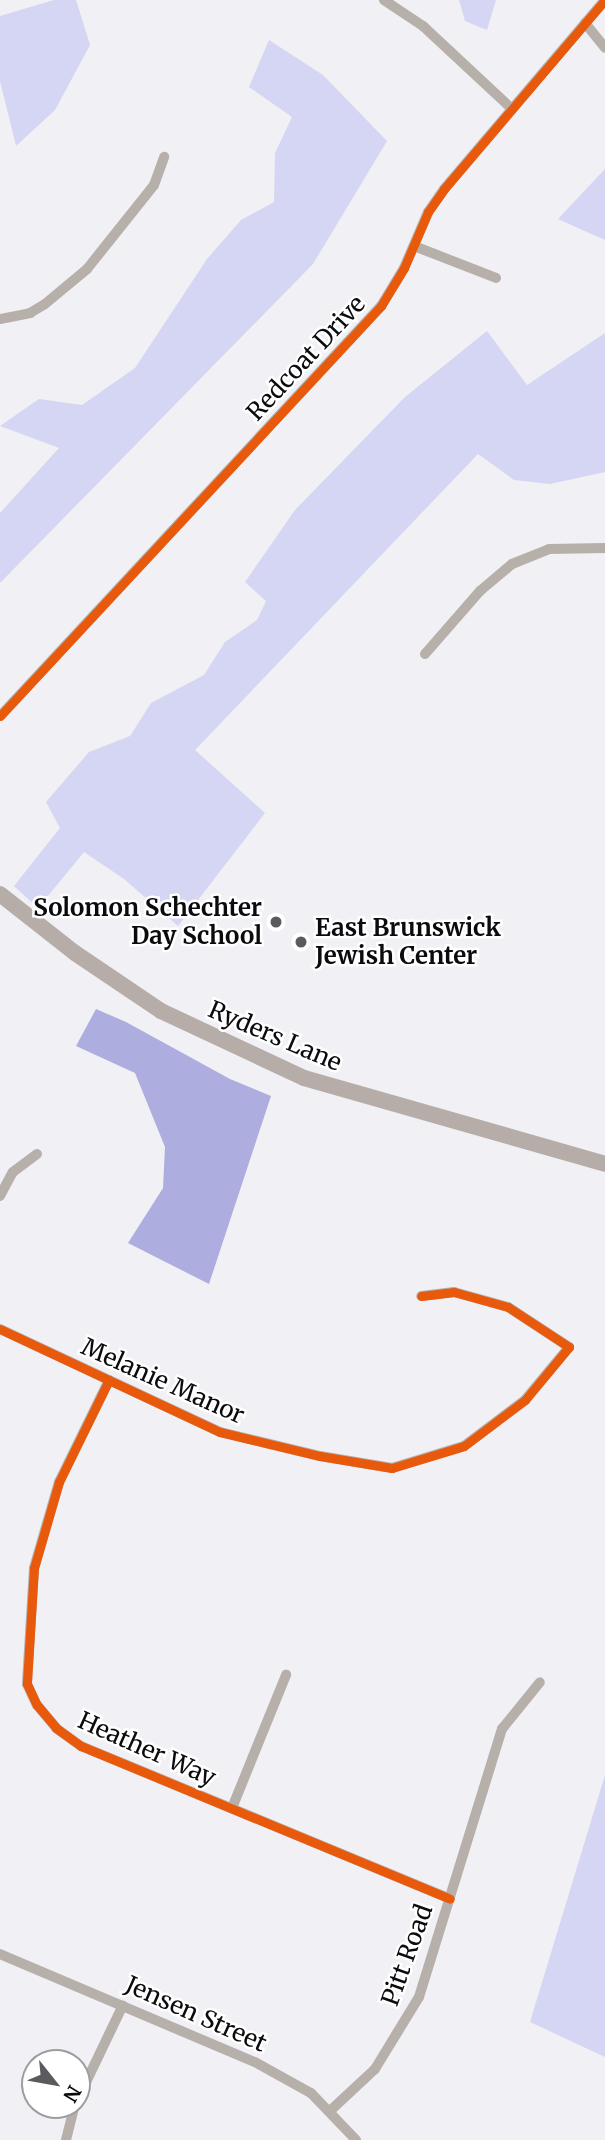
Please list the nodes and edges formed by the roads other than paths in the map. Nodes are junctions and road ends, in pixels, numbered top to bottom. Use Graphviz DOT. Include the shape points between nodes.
graph roads {
  1 [pos="384,0"];
  2 [pos="605,0"];
  3 [pos="585,23"];
  4 [pos="605,48"];
  5 [pos="512,109"];
  6 [pos="164,157"];
  7 [pos="414,246"];
  8 [pos="496,278"];
  9 [pos="0,319"];
  10 [pos="605,548"];
  11 [pos="425,654"];
  12 [pos="0,716"];
  13 [pos="0,894"];
  14 [pos="37,1154"];
  15 [pos="605,1164"];
  16 [pos="0,1196"];
  17 [pos="421,1296"];
  18 [pos="0,1329"];
  19 [pos="109,1380"];
  20 [pos="286,1675"];
  21 [pos="540,1682"];
  22 [pos="232,1808"];
  23 [pos="450,1899"];
  24 [pos="0,1954"];
  25 [pos="123,2005"];
  26 [pos="91,2072"];
  27 [pos="331,2110"];
  28 [pos="72,2119"];
  29 [pos="66,2140"];
  30 [pos="356,2140"];
  1 -- 5 [label="street" via="423,26"];
  2 -- 3 [label="street, Redcoat Drive"];
  3 -- 4 [label="street"];
  3 -- 5 [label="street, Redcoat Drive"];
  5 -- 7 [label="street, Redcoat Drive" via="428,212"];
  6 -- 9 [label="street" via="154,185 87,269 38,308"];
  7 -- 8 [label="street"];
  7 -- 12 [label="street, Redcoat Drive" via="381,306"];
  10 -- 11 [label="street" via="549,550 512,564 480,591"];
  13 -- 15 [label="main road, Ryders Lane" via="75,953 161,1011 304,1078"];
  14 -- 16 [label="street" via="13,1171"];
  17 -- 19 [label="street, Melanie Manor" via="454,1292 508,1307 569,1347 525,1400 464,1446 393,1468 320,1457 220,1432"];
  18 -- 19 [label="street, Melanie Manor"];
  19 -- 22 [label="street, Heather Way" via="60,1482 34,1568 27,1684 56,1728 81,1746"];
  20 -- 22 [label="street"];
  21 -- 23 [label="street, Pitt Road" via="502,1729"];
  22 -- 23 [label="street, Heather Way"];
  23 -- 27 [label="street, Pitt Road" via="419,1997 375,2068"];
  24 -- 25 [label="street, Jensen Street"];
  25 -- 26 [label="street"];
  25 -- 27 [label="street, Jensen Street" via="256,2062 311,2093"];
  27 -- 30 [label="street, Jensen Street"];
  28 -- 29 [label="street"];
}
